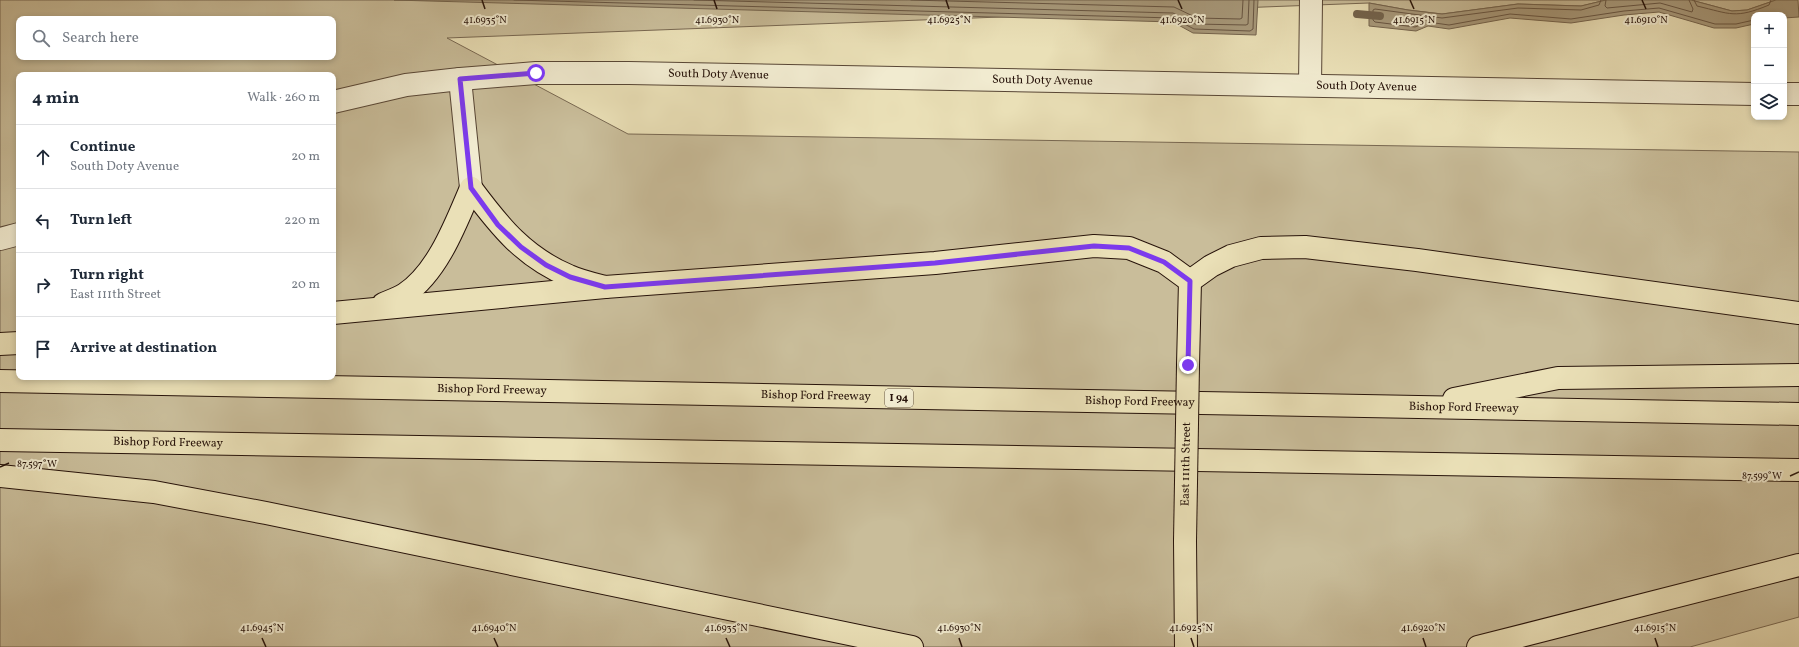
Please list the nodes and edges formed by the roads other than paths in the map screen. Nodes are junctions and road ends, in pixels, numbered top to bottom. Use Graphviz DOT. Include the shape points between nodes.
graph roads {
  1 [pos="1311,0"];
  2 [pos="460,79"];
  3 [pos="1310,85"];
  4 [pos="1751,94"];
  5 [pos="1787,94"];
  6 [pos="1799,94"];
  7 [pos="336,101"];
  8 [pos="471,188"];
  9 [pos="16,235"];
  10 [pos="0,239"];
  11 [pos="1190,281"];
  12 [pos="605,287"];
  13 [pos="370,309"];
  14 [pos="336,313"];
  15 [pos="1799,313"];
  16 [pos="16,343"];
  17 [pos="0,344"];
  18 [pos="1799,375"];
  19 [pos="0,381"];
  20 [pos="1414,408"];
  21 [pos="1799,414"];
  22 [pos="0,440"];
  23 [pos="1799,470"];
  24 [pos="0,476"];
  25 [pos="1799,565"];
  26 [pos="912,647"];
  27 [pos="1186,647"];
  28 [pos="1478,647"];
  1 -- 3 [label="street"];
  2 -- 3 [label="street, South Doty Avenue" via="536,73 629,73"];
  2 -- 7 [label="street, South Doty Avenue" via="406,85"];
  2 -- 8 [label="street"];
  3 -- 4 [label="street, South Doty Avenue"];
  5 -- 6 [label="street"];
  8 -- 12 [label="main road" via="498,225 521,247 546,265 570,277"];
  8 -- 13 [label="main road" via="452,232 427,274 405,294"];
  9 -- 10 [label="street"];
  11 -- 12 [label="main road" via="1164,262 1129,248 1094,246 935,263"];
  11 -- 15 [label="main road" via="1231,256 1261,248 1305,247 1425,261"];
  11 -- 27 [label="main road, East 111th Street, bridge" via="1185,541"];
  12 -- 13 [label="main road"];
  13 -- 14 [label="main road"];
  16 -- 17 [label="main road"];
  18 -- 20 [label="main road" via="1558,378"];
  19 -- 20 [label="main road, Bishop Ford Freeway / I 94"];
  20 -- 21 [label="main road, Bishop Ford Freeway / I 94"];
  22 -- 23 [label="main road, Bishop Ford Freeway"];
  24 -- 26 [label="main road" via="154,492"];
  25 -- 28 [label="main road"];
}
